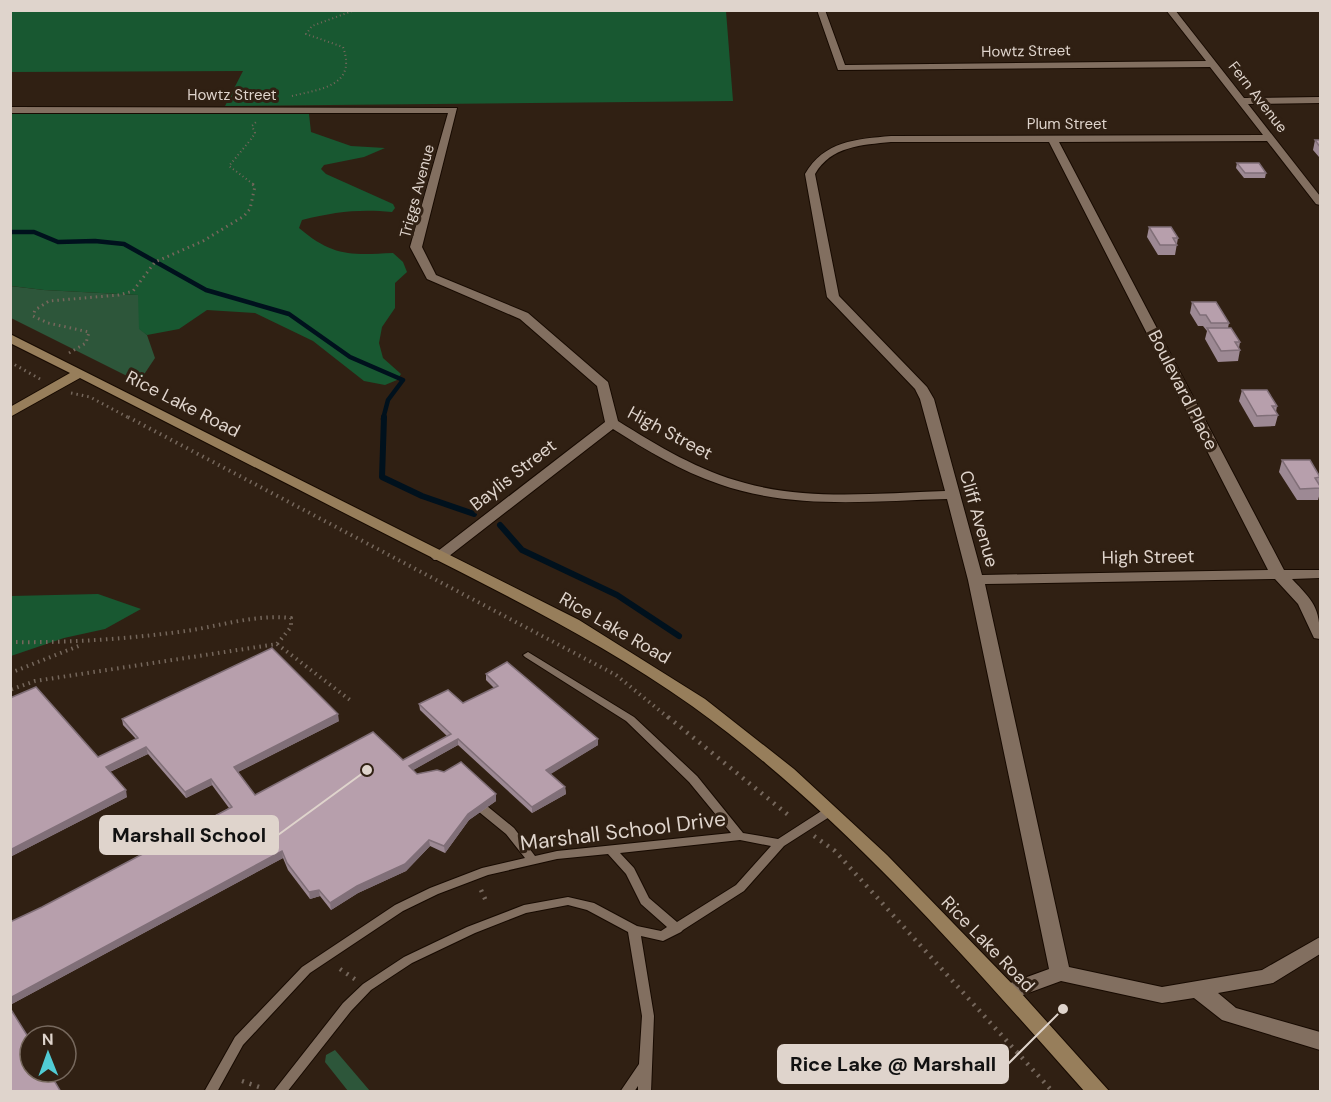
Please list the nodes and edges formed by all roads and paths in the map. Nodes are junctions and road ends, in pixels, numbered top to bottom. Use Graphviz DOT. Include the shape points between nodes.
graph roads {
  1 [pos="355,10"];
  2 [pos="821,10"];
  3 [pos="1170,10"];
  4 [pos="1212,64"];
  5 [pos="1320,100"];
  6 [pos="1243,101"];
  7 [pos="10,110"];
  8 [pos="265,110"];
  9 [pos="454,110"];
  10 [pos="1271,138"];
  11 [pos="1053,139"];
  12 [pos="862,142"];
  13 [pos="1320,202"];
  14 [pos="465,291"];
  15 [pos="10,338"];
  16 [pos="72,351"];
  17 [pos="10,362"];
  18 [pos="80,373"];
  19 [pos="38,378"];
  20 [pos="75,394"];
  21 [pos="10,413"];
  22 [pos="612,423"];
  23 [pos="951,495"];
  24 [pos="439,557"];
  25 [pos="1278,574"];
  26 [pos="1320,574"];
  27 [pos="976,580"];
  28 [pos="1320,634"];
  29 [pos="10,642"];
  30 [pos="87,642"];
  31 [pos="277,644"];
  32 [pos="528,655"];
  33 [pos="10,673"];
  34 [pos="10,690"];
  35 [pos="350,700"];
  36 [pos="483,809"];
  37 [pos="830,811"];
  38 [pos="784,813"];
  39 [pos="740,836"];
  40 [pos="780,843"];
  41 [pos="826,847"];
  42 [pos="612,851"];
  43 [pos="533,861"];
  44 [pos="481,890"];
  45 [pos="486,901"];
  46 [pos="676,929"];
  47 [pos="634,930"];
  48 [pos="1320,945"];
  49 [pos="340,969"];
  50 [pos="1060,973"];
  51 [pos="359,982"];
  52 [pos="1198,989"];
  53 [pos="1009,992"];
  54 [pos="1320,1041"];
  55 [pos="643,1068"];
  56 [pos="242,1082"];
  57 [pos="262,1088"];
  58 [pos="210,1092"];
  59 [pos="279,1092"];
  60 [pos="626,1092"];
  61 [pos="644,1092"];
  62 [pos="1053,1092"];
  63 [pos="1100,1092"];
  1 -- 8 [label="path" via="307,30 306,34 343,47 349,57 339,81 273,103"];
  2 -- 4 [label="street, Howtz Street" via="841,68"];
  3 -- 4 [label="street, Fern Avenue"];
  4 -- 6 [label="street, Fern Avenue"];
  5 -- 6 [label="street"];
  6 -- 10 [label="street, Fern Avenue"];
  7 -- 8 [label="street, Howtz Street"];
  8 -- 9 [label="street, Howtz Street"];
  8 -- 16 [label="path" via="252,126 253,138 229,166 255,186 250,209 244,216 203,241 155,262 133,291 49,301 35,310 33,316 48,323 89,332 86,343"];
  9 -- 14 [label="street, Triggs Avenue" via="416,247 431,277"];
  10 -- 11 [label="street, Plum Street"];
  10 -- 13 [label="street, Fern Avenue"];
  11 -- 12 [label="street, Plum Street"];
  11 -- 25 [label="street, Boulevard Place"];
  12 -- 23 [label="street, Cliff Avenue" via="822,156 810,174 833,297 921,387"];
  14 -- 22 [label="street, High Street" via="524,316 603,385"];
  15 -- 18 [label="main road, Rice Lake Road"];
  17 -- 19 [label="path"];
  18 -- 21 [label="main road"];
  18 -- 24 [label="main road, Rice Lake Road"];
  20 -- 38 [label="path" via="90,397 616,675"];
  22 -- 23 [label="street, High Street" via="680,464 767,493 813,497"];
  22 -- 24 [label="street, Baylis Street"];
  23 -- 27 [label="street, Cliff Avenue"];
  24 -- 37 [label="main road, Rice Lake Road" via="573,623 650,668 739,732"];
  25 -- 26 [label="street, High Street"];
  25 -- 27 [label="street, High Street"];
  25 -- 28 [label="street, Boulevard Place" via="1305,602"];
  27 -- 50 [label="street, Cliff Avenue"];
  29 -- 30 [label="path"];
  30 -- 31 [label="path" via="282,616 291,618 291,627"];
  30 -- 33 [label="path"];
  31 -- 34 [label="path" via="35,681"];
  31 -- 35 [label="path"];
  32 -- 39 [label="lane" via="630,719 693,779"];
  36 -- 43 [label="lane" via="510,831"];
  37 -- 40 [label="lane"];
  37 -- 53 [label="main road, Rice Lake Road"];
  39 -- 40 [label="lane, Marshall School Drive"];
  39 -- 42 [label="lane, Marshall School Drive"];
  40 -- 46 [label="lane" via="740,888"];
  41 -- 62 [label="path" via="835,851"];
  42 -- 43 [label="lane, Marshall School Drive"];
  42 -- 46 [label="lane" via="630,871 645,901"];
  43 -- 58 [label="lane, Marshall School Drive" via="486,871 434,891 399,908 322,957 240,1041"];
  44 -- 45 [label="path"];
  46 -- 47 [label="lane" via="663,936"];
  47 -- 55 [label="lane" via="648,1016"];
  47 -- 59 [label="lane" via="590,906 568,901 524,909 442,942 367,987"];
  48 -- 52 [label="street" via="1266,977"];
  49 -- 51 [label="path"];
  50 -- 52 [label="street" via="1162,995"];
  50 -- 53 [label="street"];
  52 -- 54 [label="street" via="1229,1014"];
  53 -- 63 [label="main road, Rice Lake Road"];
  55 -- 60 [label="lane"];
  55 -- 61 [label="lane"];
  56 -- 57 [label="path"];
}
